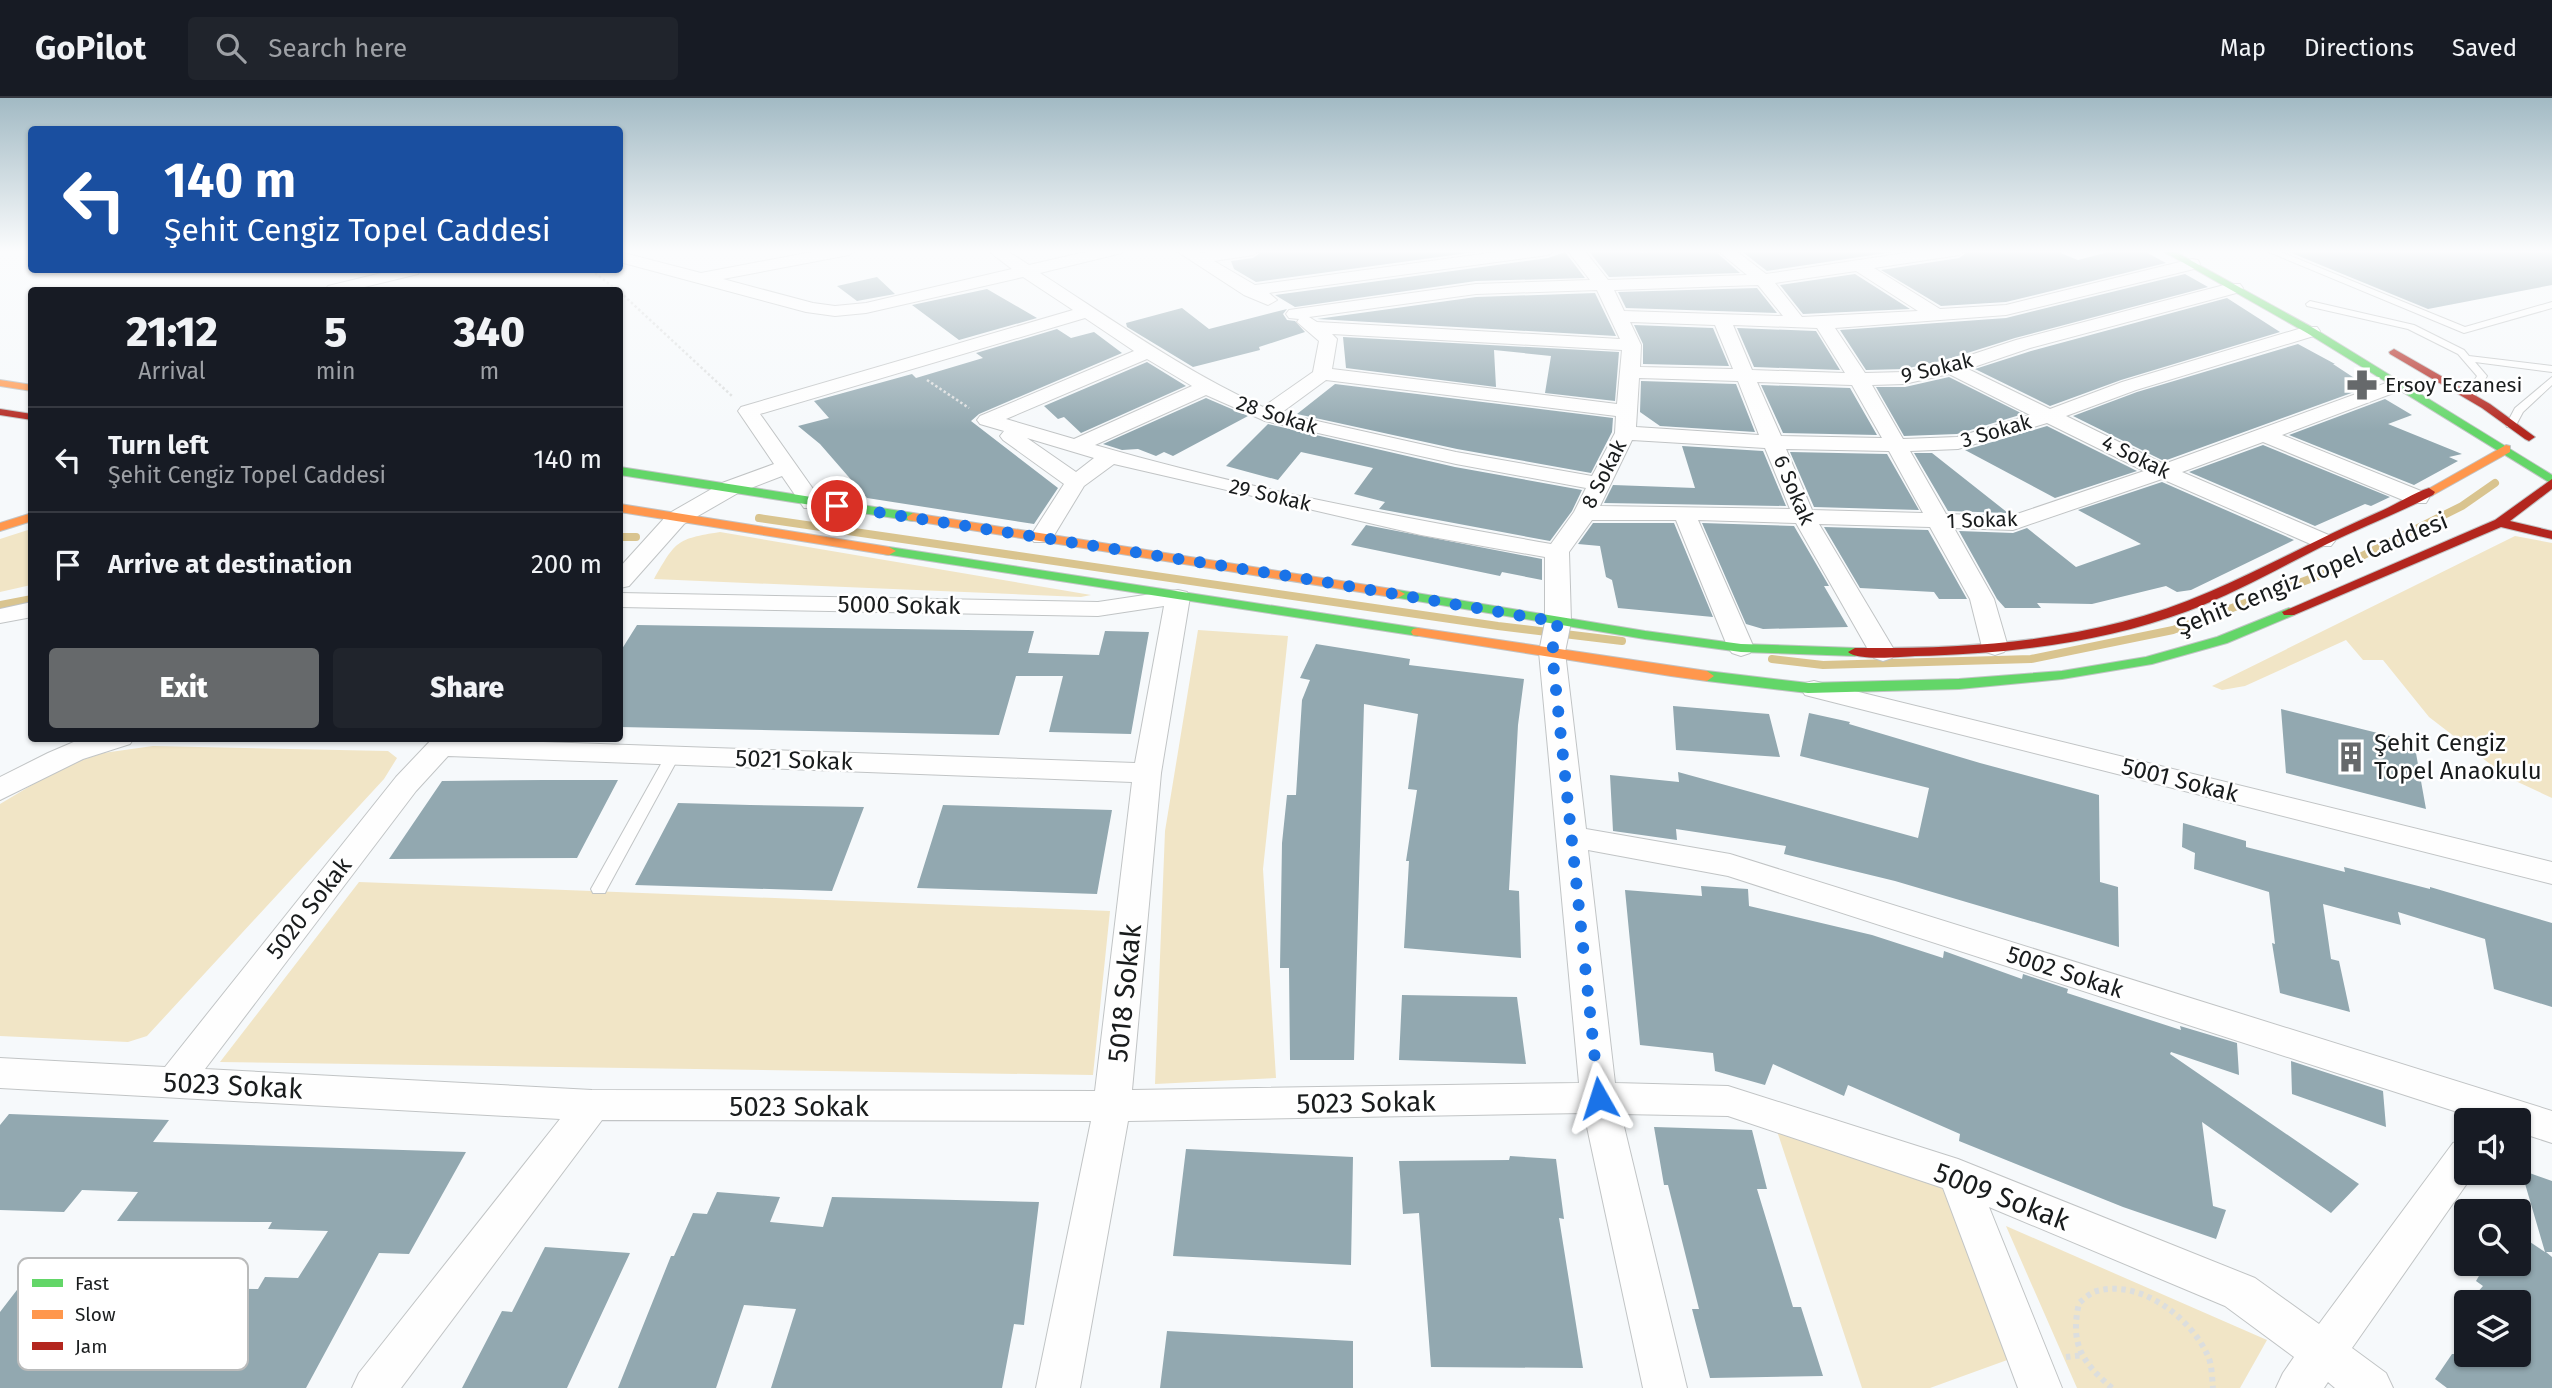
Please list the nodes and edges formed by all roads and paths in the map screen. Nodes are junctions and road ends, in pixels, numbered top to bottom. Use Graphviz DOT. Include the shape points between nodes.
graph roads {
  1 [pos="638,310"];
  2 [pos="1083,310"];
  3 [pos="1288,310"];
  4 [pos="1323,310"];
  5 [pos="1617,310"];
  6 [pos="1787,310"];
  7 [pos="1929,310"];
  8 [pos="2003,310"];
  9 [pos="2150,310"];
  10 [pos="2274,310"];
  11 [pos="2320,310"];
  12 [pos="2342,310"];
  13 [pos="2415,310"];
  14 [pos="2534,310"];
  15 [pos="1086,312"];
  16 [pos="1295,314"];
  17 [pos="1937,315"];
  18 [pos="1620,316"];
  19 [pos="1721,318"];
  20 [pos="1796,321"];
  21 [pos="1824,323"];
  22 [pos="1313,327"];
  23 [pos="2411,327"];
  24 [pos="2464,330"];
  25 [pos="2311,331"];
  26 [pos="1632,345"];
  27 [pos="2448,345"];
  28 [pos="1149,352"];
  29 [pos="2466,358"];
  30 [pos="905,365"];
  31 [pos="1951,368"];
  32 [pos="2552,369"];
  33 [pos="1630,372"];
  34 [pos="1322,374"];
  35 [pos="1746,376"];
  36 [pos="1859,379"];
  37 [pos="2552,380"];
  38 [pos="0,383"];
  39 [pos="2397,385"];
  40 [pos="28,387"];
  41 [pos="1207,387"];
  42 [pos="2470,397"];
  43 [pos="748,411"];
  44 [pos="1626,411"];
  45 [pos="0,412"];
  46 [pos="1265,415"];
  47 [pos="2051,415"];
  48 [pos="28,416"];
  49 [pos="987,420"];
  50 [pos="2511,425"];
  51 [pos="1625,433"];
  52 [pos="2264,435"];
  53 [pos="1774,442"];
  54 [pos="2542,444"];
  55 [pos="1896,445"];
  56 [pos="1075,446"];
  57 [pos="2505,449"];
  58 [pos="1111,456"];
  59 [pos="785,467"];
  60 [pos="623,471"];
  61 [pos="2164,472"];
  62 [pos="1076,482"];
  63 [pos="2552,482"];
  64 [pos="1598,484"];
  65 [pos="730,488"];
  66 [pos="2418,498"];
  67 [pos="812,503"];
  68 [pos="623,509"];
  69 [pos="1585,513"];
  70 [pos="1684,513"];
  71 [pos="1804,517"];
  72 [pos="28,518"];
  73 [pos="676,519"];
  74 [pos="1940,522"];
  75 [pos="2500,523"];
  76 [pos="0,527"];
  77 [pos="2552,535"];
  78 [pos="1042,537"];
  79 [pos="2322,541"];
  80 [pos="1557,552"];
  81 [pos="630,559"];
  82 [pos="1178,597"];
  83 [pos="623,600"];
  84 [pos="28,609"];
  85 [pos="0,616"];
  86 [pos="1555,637"];
  87 [pos="1995,647"];
  88 [pos="1741,648"];
  89 [pos="1883,653"];
  90 [pos="1808,688"];
  91 [pos="107,742"];
  92 [pos="445,743"];
  93 [pos="673,755"];
  94 [pos="1147,773"];
  95 [pos="0,790"];
  96 [pos="1573,837"];
  97 [pos="2552,873"];
  98 [pos="599,888"];
  99 [pos="0,1073"];
  100 [pos="174,1082"];
  101 [pos="1599,1098"];
  102 [pos="592,1105"];
  103 [pos="1112,1106"];
  104 [pos="2467,1108"];
  105 [pos="2531,1123"];
  106 [pos="2552,1127"];
  107 [pos="2454,1171"];
  108 [pos="1958,1176"];
  109 [pos="2323,1351"];
  110 [pos="374,1388"];
  111 [pos="1058,1388"];
  112 [pos="1665,1388"];
  113 [pos="2040,1388"];
  114 [pos="2112,1388"];
  115 [pos="2213,1388"];
  116 [pos="2298,1388"];
  117 [pos="2371,1388"];
  1 -- 43 [label="path"];
  2 -- 15 [label="street, 28 Sokak"];
  3 -- 16 [label="street"];
  4 -- 16 [label="street"];
  5 -- 18 [label="street, 8 Sokak"];
  6 -- 20 [label="street"];
  7 -- 17 [label="street"];
  8 -- 17 [label="street"];
  9 -- 31 [label="street, 9 Sokak"];
  10 -- 25 [label="main road"];
  11 -- 42 [label="main road"];
  12 -- 23 [label="lane"];
  13 -- 24 [label="lane"];
  14 -- 24 [label="lane"];
  15 -- 28 [label="street, 28 Sokak"];
  15 -- 30 [label="street"];
  16 -- 22 [label="street"];
  17 -- 21 [label="street"];
  18 -- 19 [label="street"];
  18 -- 26 [label="street, 8 Sokak"];
  19 -- 20 [label="street"];
  19 -- 35 [label="street, 6 Sokak"];
  20 -- 21 [label="street"];
  21 -- 36 [label="street"];
  22 -- 26 [label="street"];
  22 -- 34 [label="street" via="1328,338"];
  23 -- 24 [label="lane"];
  23 -- 27 [label="lane"];
  24 -- 27 [label="lane" via="2464,335"];
  25 -- 39 [label="main road"];
  25 -- 47 [label="street, 3 Sokak" via="2129,386"];
  26 -- 33 [label="street, 8 Sokak"];
  27 -- 29 [label="lane"];
  28 -- 41 [label="street, 28 Sokak"];
  28 -- 49 [label="street"];
  29 -- 32 [label="lane"];
  29 -- 42 [label="lane" via="2482,376"];
  30 -- 43 [label="street"];
  30 -- 49 [label="path"];
  31 -- 36 [label="street, 9 Sokak" via="1904,378"];
  31 -- 47 [label="street, 4 Sokak"];
  33 -- 35 [label="street, 9 Sokak"];
  33 -- 44 [label="street, 8 Sokak"];
  34 -- 44 [label="street"];
  34 -- 46 [label="street"];
  35 -- 36 [label="street, 9 Sokak"];
  35 -- 53 [label="street, 6 Sokak"];
  36 -- 55 [label="street"];
  37 -- 50 [label="lane" via="2519,410"];
  38 -- 40 [label="main road"];
  39 -- 52 [label="street, 1 Sokak"];
  39 -- 57 [label="main road"];
  41 -- 46 [label="street, 28 Sokak"];
  41 -- 56 [label="street"];
  42 -- 50 [label="main road"];
  43 -- 59 [label="street"];
  44 -- 51 [label="street, 8 Sokak"];
  45 -- 48 [label="main road"];
  46 -- 64 [label="street, 28 Sokak" via="1443,456"];
  47 -- 55 [label="street, 3 Sokak" via="1958,443"];
  47 -- 61 [label="street, 4 Sokak"];
  49 -- 56 [label="street, 29 Sokak"];
  49 -- 62 [label="street"];
  50 -- 54 [label="main road"];
  50 -- 57 [label="main road"];
  51 -- 53 [label="street, 3 Sokak"];
  51 -- 64 [label="street, 8 Sokak"];
  52 -- 61 [label="street, 1 Sokak"];
  52 -- 66 [label="street"];
  53 -- 55 [label="street, 3 Sokak"];
  53 -- 71 [label="street, 6 Sokak"];
  55 -- 74 [label="street"];
  56 -- 58 [label="street, 29 Sokak"];
  57 -- 63 [label="main road"];
  57 -- 66 [label="main road, Şehit Cengiz Topel Caddesi"];
  58 -- 62 [label="street"];
  58 -- 80 [label="street, 29 Sokak" via="1421,528"];
  59 -- 65 [label="street"];
  59 -- 67 [label="street"];
  60 -- 65 [label="main road, Şehit Cengiz Topel Caddesi"];
  61 -- 74 [label="street, 1 Sokak" via="2013,523"];
  61 -- 79 [label="street, 4 Sokak"];
  62 -- 78 [label="street"];
  63 -- 75 [label="main road, Şehit Cengiz Topel Caddesi"];
  64 -- 69 [label="street, 8 Sokak"];
  65 -- 67 [label="main road, Şehit Cengiz Topel Caddesi"];
  65 -- 73 [label="street"];
  66 -- 79 [label="main road, Şehit Cengiz Topel Caddesi"];
  67 -- 78 [label="main road, Şehit Cengiz Topel Caddesi"];
  68 -- 73 [label="main road, Şehit Cengiz Topel Caddesi"];
  69 -- 70 [label="street, 1 Sokak"];
  69 -- 80 [label="street, 8 Sokak"];
  70 -- 71 [label="street, 1 Sokak"];
  70 -- 88 [label="street"];
  71 -- 74 [label="street, 1 Sokak"];
  71 -- 89 [label="street, 6 Sokak"];
  72 -- 76 [label="main road"];
  73 -- 81 [label="street"];
  73 -- 82 [label="main road, Şehit Cengiz Topel Caddesi"];
  74 -- 87 [label="street" via="1982,599"];
  75 -- 77 [label="main road"];
  75 -- 90 [label="main road, Şehit Cengiz Topel Caddesi" via="2222,640 2147,661 2062,676"];
  78 -- 86 [label="main road, Şehit Cengiz Topel Caddesi"];
  79 -- 87 [label="main road, Şehit Cengiz Topel Caddesi" via="2177,610 2107,630"];
  80 -- 86 [label="street"];
  82 -- 83 [label="street, 5000 Sokak" via="1098,609"];
  82 -- 86 [label="main road, Şehit Cengiz Topel Caddesi"];
  82 -- 94 [label="street, 5018 Sokak"];
  84 -- 85 [label="street"];
  86 -- 88 [label="main road, Şehit Cengiz Topel Caddesi"];
  86 -- 90 [label="main road, Şehit Cengiz Topel Caddesi" via="1605,663"];
  86 -- 96 [label="street"];
  87 -- 89 [label="main road, Şehit Cengiz Topel Caddesi"];
  88 -- 89 [label="main road, Şehit Cengiz Topel Caddesi"];
  90 -- 97 [label="street, 5001 Sokak"];
  91 -- 95 [label="street" via="66,755"];
  92 -- 93 [label="street, 5021 Sokak"];
  92 -- 100 [label="street, 5020 Sokak" via="406,784"];
  93 -- 94 [label="street, 5021 Sokak"];
  93 -- 98 [label="lane"];
  94 -- 103 [label="street, 5018 Sokak"];
  96 -- 101 [label="street"];
  96 -- 104 [label="street, 5002 Sokak" via="1730,865"];
  99 -- 100 [label="street, 5023 Sokak"];
  100 -- 102 [label="street, 5023 Sokak"];
  101 -- 103 [label="street, 5023 Sokak"];
  101 -- 108 [label="street, 5009 Sokak" via="1728,1101"];
  101 -- 112 [label="street"];
  102 -- 103 [label="street, 5023 Sokak"];
  102 -- 110 [label="street"];
  103 -- 111 [label="street, 5018 Sokak"];
  105 -- 106 [label="street, 5002 Sokak"];
  107 -- 109 [label="street"];
  108 -- 109 [label="street, 5009 Sokak" via="2240,1292"];
  108 -- 113 [label="street"];
  109 -- 116 [label="street"];
  109 -- 117 [label="street, 5009 Sokak"];
  114 -- 115 [label="path" via="2087,1362 2075,1338 2073,1320 2084,1298 2115,1288 2160,1301 2187,1322 2207,1349"];
}
